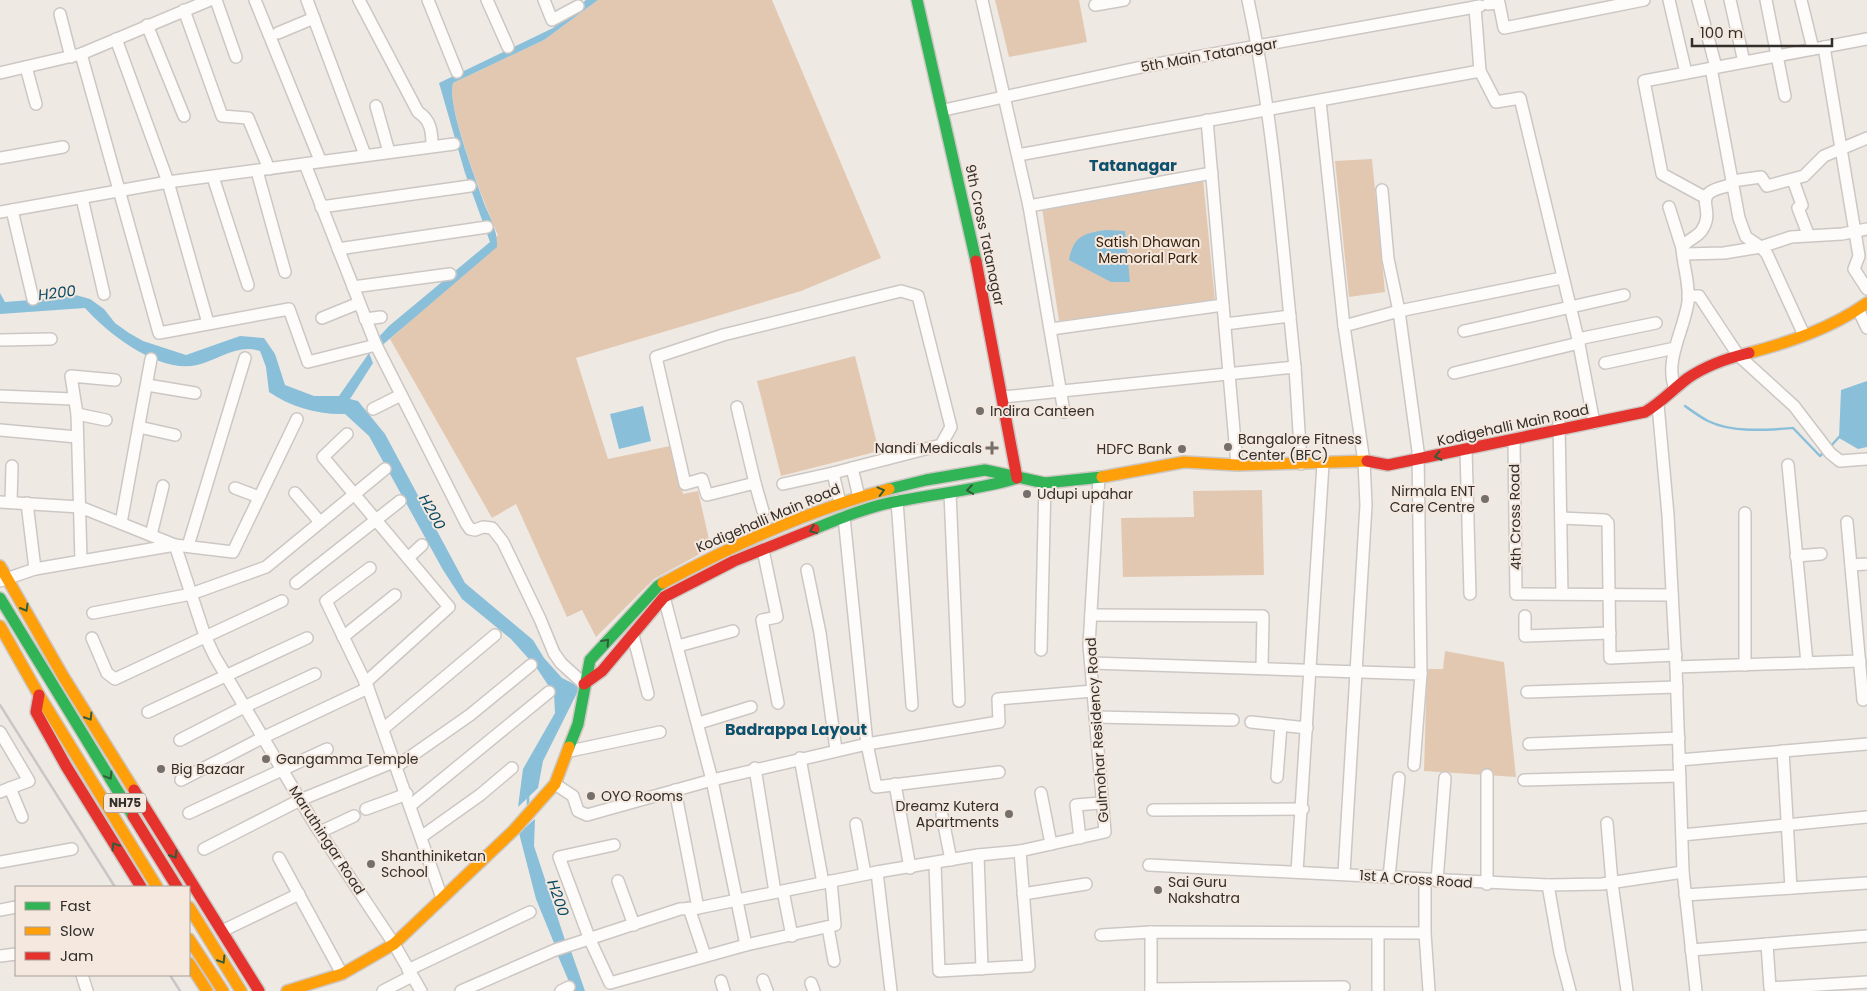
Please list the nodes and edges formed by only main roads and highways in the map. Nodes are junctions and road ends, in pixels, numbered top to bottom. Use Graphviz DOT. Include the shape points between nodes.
graph roads {
  1 [pos="917,0"];
  2 [pos="1863,306"];
  3 [pos="1559,426"];
  4 [pos="1418,456"];
  5 [pos="1017,478"];
  6 [pos="746,541"];
  7 [pos="751,554"];
  8 [pos="0,566"];
  9 [pos="3,579"];
  10 [pos="0,598"];
  11 [pos="0,626"];
  12 [pos="63,676"];
  13 [pos="52,683"];
  14 [pos="584,684"];
  15 [pos="39,695"];
  16 [pos="140,886"];
  17 [pos="156,886"];
  18 [pos="175,886"];
  19 [pos="190,909"];
  20 [pos="190,941"];
  21 [pos="190,965"];
  22 [pos="207,991"];
  23 [pos="223,991"];
  24 [pos="241,991"];
  25 [pos="259,991"];
  26 [pos="287,991"];
  1 -- 5 [label="main road, 9th Cross Tatanagar" via="944,110"];
  2 -- 3 [label="main road, Kodigehalli Main Road" via="1804,335 1704,369 1646,412"];
  3 -- 4 [label="main road, Kodigehalli Main Road"];
  3 -- 4 [label="main road, Kodigehalli Main Road, one-way" via="1514,440"];
  4 -- 5 [label="main road, Kodigehalli Main Road" via="1388,465 1369,461 1237,465 1184,462 1100,478 1045,483"];
  6 -- 5 [label="main road, Kodigehalli Main Road, one-way" via="840,503 926,480 984,470"];
  5 -- 7 [label="main road, Kodigehalli Main Road, one-way" via="989,488 897,501 844,517"];
  6 -- 7 [label="main road"];
  14 -- 6 [label="main road, Kodigehalli Main Road, one-way" via="590,660 658,586"];
  7 -- 14 [label="main road, Kodigehalli Main Road" via="664,597 602,671"];
  8 -- 9 [label="main road"];
  9 -- 12 [label="main road, one-way"];
  10 -- 13 [label="main road, NH75"];
  11 -- 15 [label="main road, NH75"];
  12 -- 13 [label="main road"];
  12 -- 25 [label="main road, one-way"];
  13 -- 18 [label="main road, NH75, one-way"];
  14 -- 26 [label="main road, Kodigehalli Main Road" via="570,751 553,786 514,830 394,944 342,974"];
  16 -- 15 [label="main road, one-way" via="36,712"];
  15 -- 17 [label="main road, NH75"];
  19 -- 24 [label="main road, one-way"];
  20 -- 23 [label="main road"];
  21 -- 22 [label="main road"];
}
